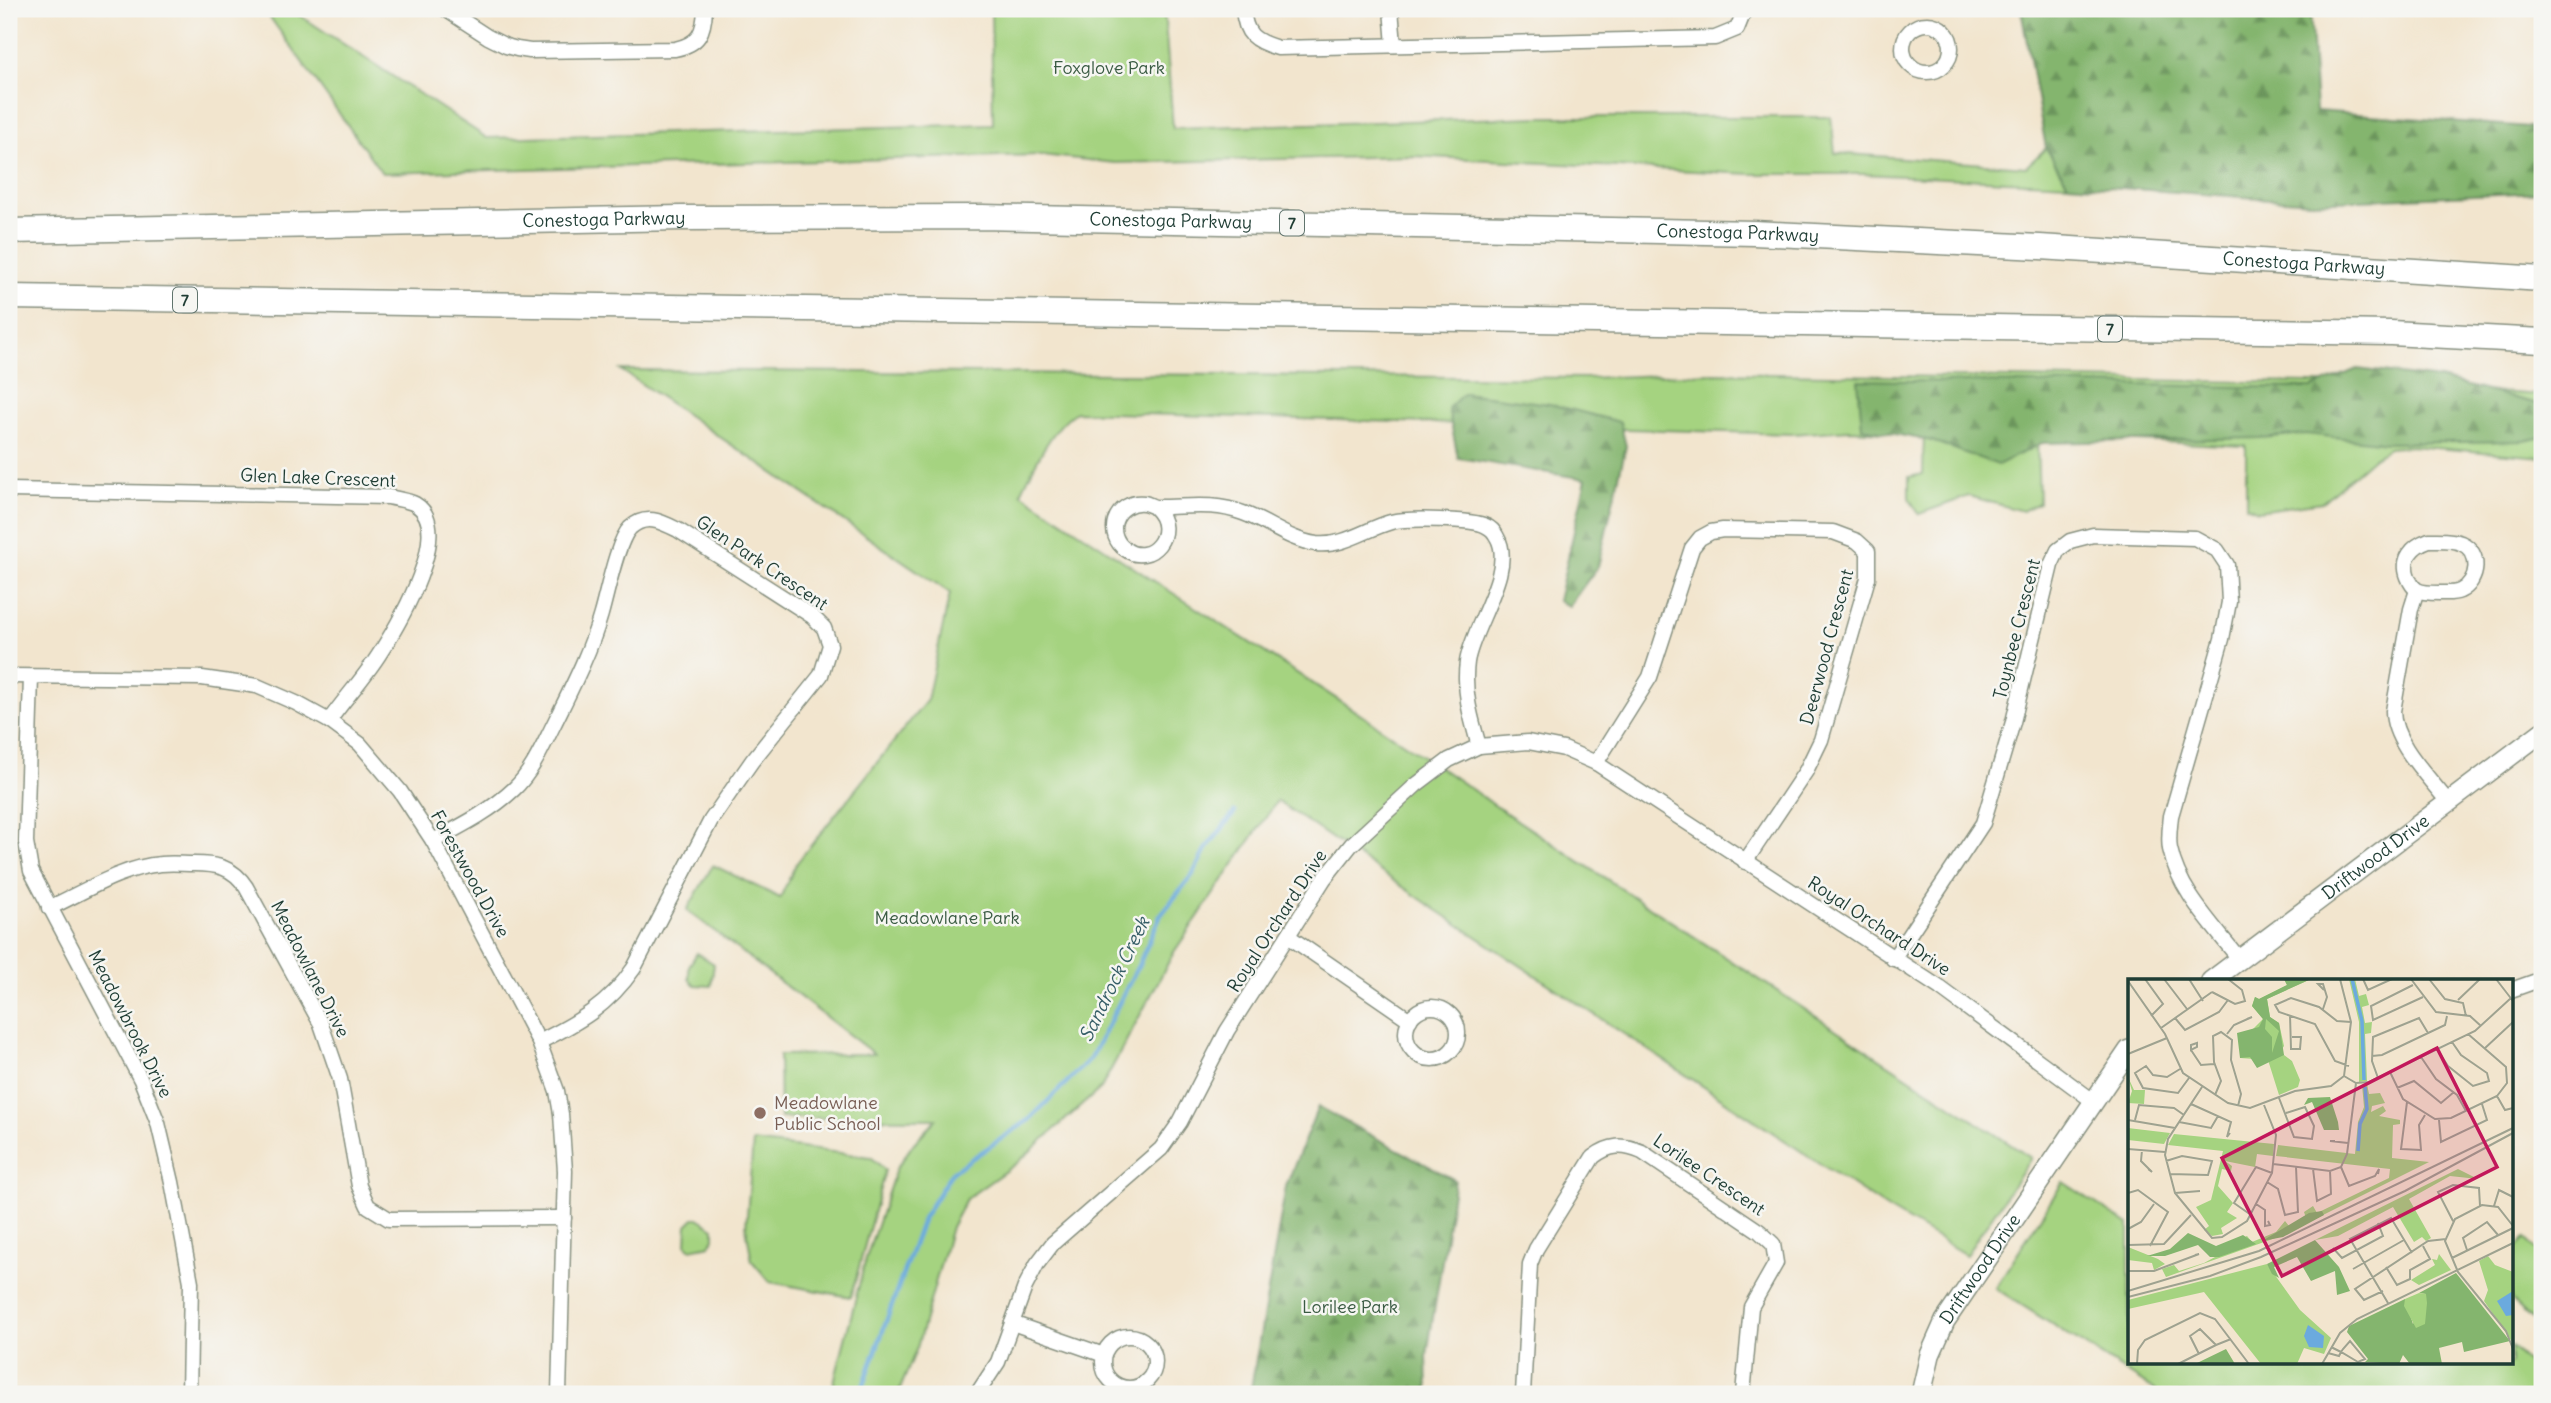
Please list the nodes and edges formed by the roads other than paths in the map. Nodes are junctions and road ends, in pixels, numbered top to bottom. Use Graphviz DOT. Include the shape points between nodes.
graph roads {
  1 [pos="445,9"];
  2 [pos="705,9"];
  3 [pos="1243,9"];
  4 [pos="1391,9"];
  5 [pos="1745,9"];
  6 [pos="1932,9"];
  7 [pos="1934,24"];
  8 [pos="1394,45"];
  9 [pos="9,231"];
  10 [pos="2542,279"];
  11 [pos="9,298"];
  12 [pos="2542,341"];
  13 [pos="9,490"];
  14 [pos="1155,508"];
  15 [pos="2417,590"];
  16 [pos="9,676"];
  17 [pos="31,677"];
  18 [pos="329,721"];
  19 [pos="2542,732"];
  20 [pos="1479,746"];
  21 [pos="1596,763"];
  22 [pos="2448,802"];
  23 [pos="433,841"];
  24 [pos="1745,862"];
  25 [pos="49,908"];
  26 [pos="1288,936"];
  27 [pos="1893,959"];
  28 [pos="2239,960"];
  29 [pos="2214,979"];
  30 [pos="2542,979"];
  31 [pos="2512,990"];
  32 [pos="1410,1020"];
  33 [pos="539,1042"];
  34 [pos="2128,1051"];
  35 [pos="2092,1101"];
  36 [pos="564,1218"];
  37 [pos="1012,1323"];
  38 [pos="1104,1355"];
  39 [pos="189,1394"];
  40 [pos="559,1394"];
  41 [pos="977,1394"];
  42 [pos="1523,1394"];
  43 [pos="1743,1394"];
  44 [pos="1921,1394"];
  1 -- 2 [label="street" via="506,47 530,51 689,46 701,34"];
  3 -- 8 [label="street" via="1249,33 1278,48"];
  4 -- 8 [label="street"];
  5 -- 8 [label="street" via="1737,29 1715,38"];
  6 -- 7 [label="street"];
  9 -- 10 [label="highway, Conestoga Parkway / 7" via="667,218 982,217 1754,233"];
  11 -- 12 [label="highway, 7" via="2363,333"];
  13 -- 18 [label="street, Glen Lake Crescent" via="389,497 416,504 430,523 429,548 413,592 379,654"];
  14 -- 20 [label="street" via="1222,506 1316,544 1348,540 1403,520 1485,525 1502,546 1502,562 1467,662 1465,696"];
  15 -- 15 [label="street" via="2455,593 2464,589 2475,572 2474,556 2461,543 2419,544 2406,558 2405,570"];
  15 -- 22 [label="street" via="2393,723"];
  16 -- 17 [label="street, Forestwood Drive"];
  17 -- 18 [label="street, Forestwood Drive" via="202,678 257,686"];
  17 -- 25 [label="street, Meadowbrook Drive" via="26,842 31,871"];
  18 -- 23 [label="street, Forestwood Drive" via="360,744 400,791"];
  19 -- 22 [label="street, Driftwood Drive"];
  20 -- 21 [label="street, Royal Orchard Drive" via="1528,742 1564,749"];
  20 -- 26 [label="street, Royal Orchard Drive" via="1449,760 1416,785 1351,845"];
  21 -- 24 [label="street, Royal Orchard Drive"];
  21 -- 24 [label="street, Deerwood Crescent" via="1650,677 1686,561 1700,538 1711,532 1737,530 1833,532 1857,541 1868,551 1868,578 1821,740 1806,771"];
  22 -- 28 [label="street, Driftwood Drive"];
  23 -- 33 [label="street, Forestwood Drive"];
  23 -- 33 [label="street, Glen Park Crescent" via="496,805 531,770 584,663 621,542 640,521 657,520 678,530 824,628 830,645 821,675 711,820 619,990 594,1012"];
  24 -- 27 [label="street, Royal Orchard Drive"];
  25 -- 36 [label="street, Meadowlane Drive" via="128,871 159,864 215,864 229,869 246,887 321,1024 340,1079 359,1186 368,1206 389,1219"];
  25 -- 39 [label="street, Meadowbrook Drive" via="141,1080 158,1123 191,1282"];
  26 -- 32 [label="street"];
  26 -- 37 [label="street, Royal Orchard Drive" via="1227,1031 1161,1149 1053,1242 1037,1264"];
  27 -- 28 [label="street, Toynbee Crescent" via="1983,823 2058,550 2070,541 2093,535 2195,538 2217,550 2227,565 2229,602 2222,639 2171,816 2169,845 2186,889"];
  27 -- 35 [label="street, Royal Orchard Drive" via="1940,988"];
  28 -- 29 [label="street, Driftwood Drive"];
  30 -- 31 [label="street"];
  33 -- 36 [label="street, Forestwood Drive" via="561,1114"];
  34 -- 35 [label="street, Driftwood Drive"];
  35 -- 44 [label="street, Driftwood Drive" via="1945,1321 1930,1355"];
  36 -- 40 [label="street, Forestwood Drive"];
  37 -- 38 [label="street"];
  37 -- 41 [label="street, Royal Orchard Drive" via="998,1362"];
  42 -- 43 [label="street, Lorilee Crescent" via="1530,1264 1593,1157 1619,1145 1642,1152 1773,1244 1774,1270 1751,1307"];
}
